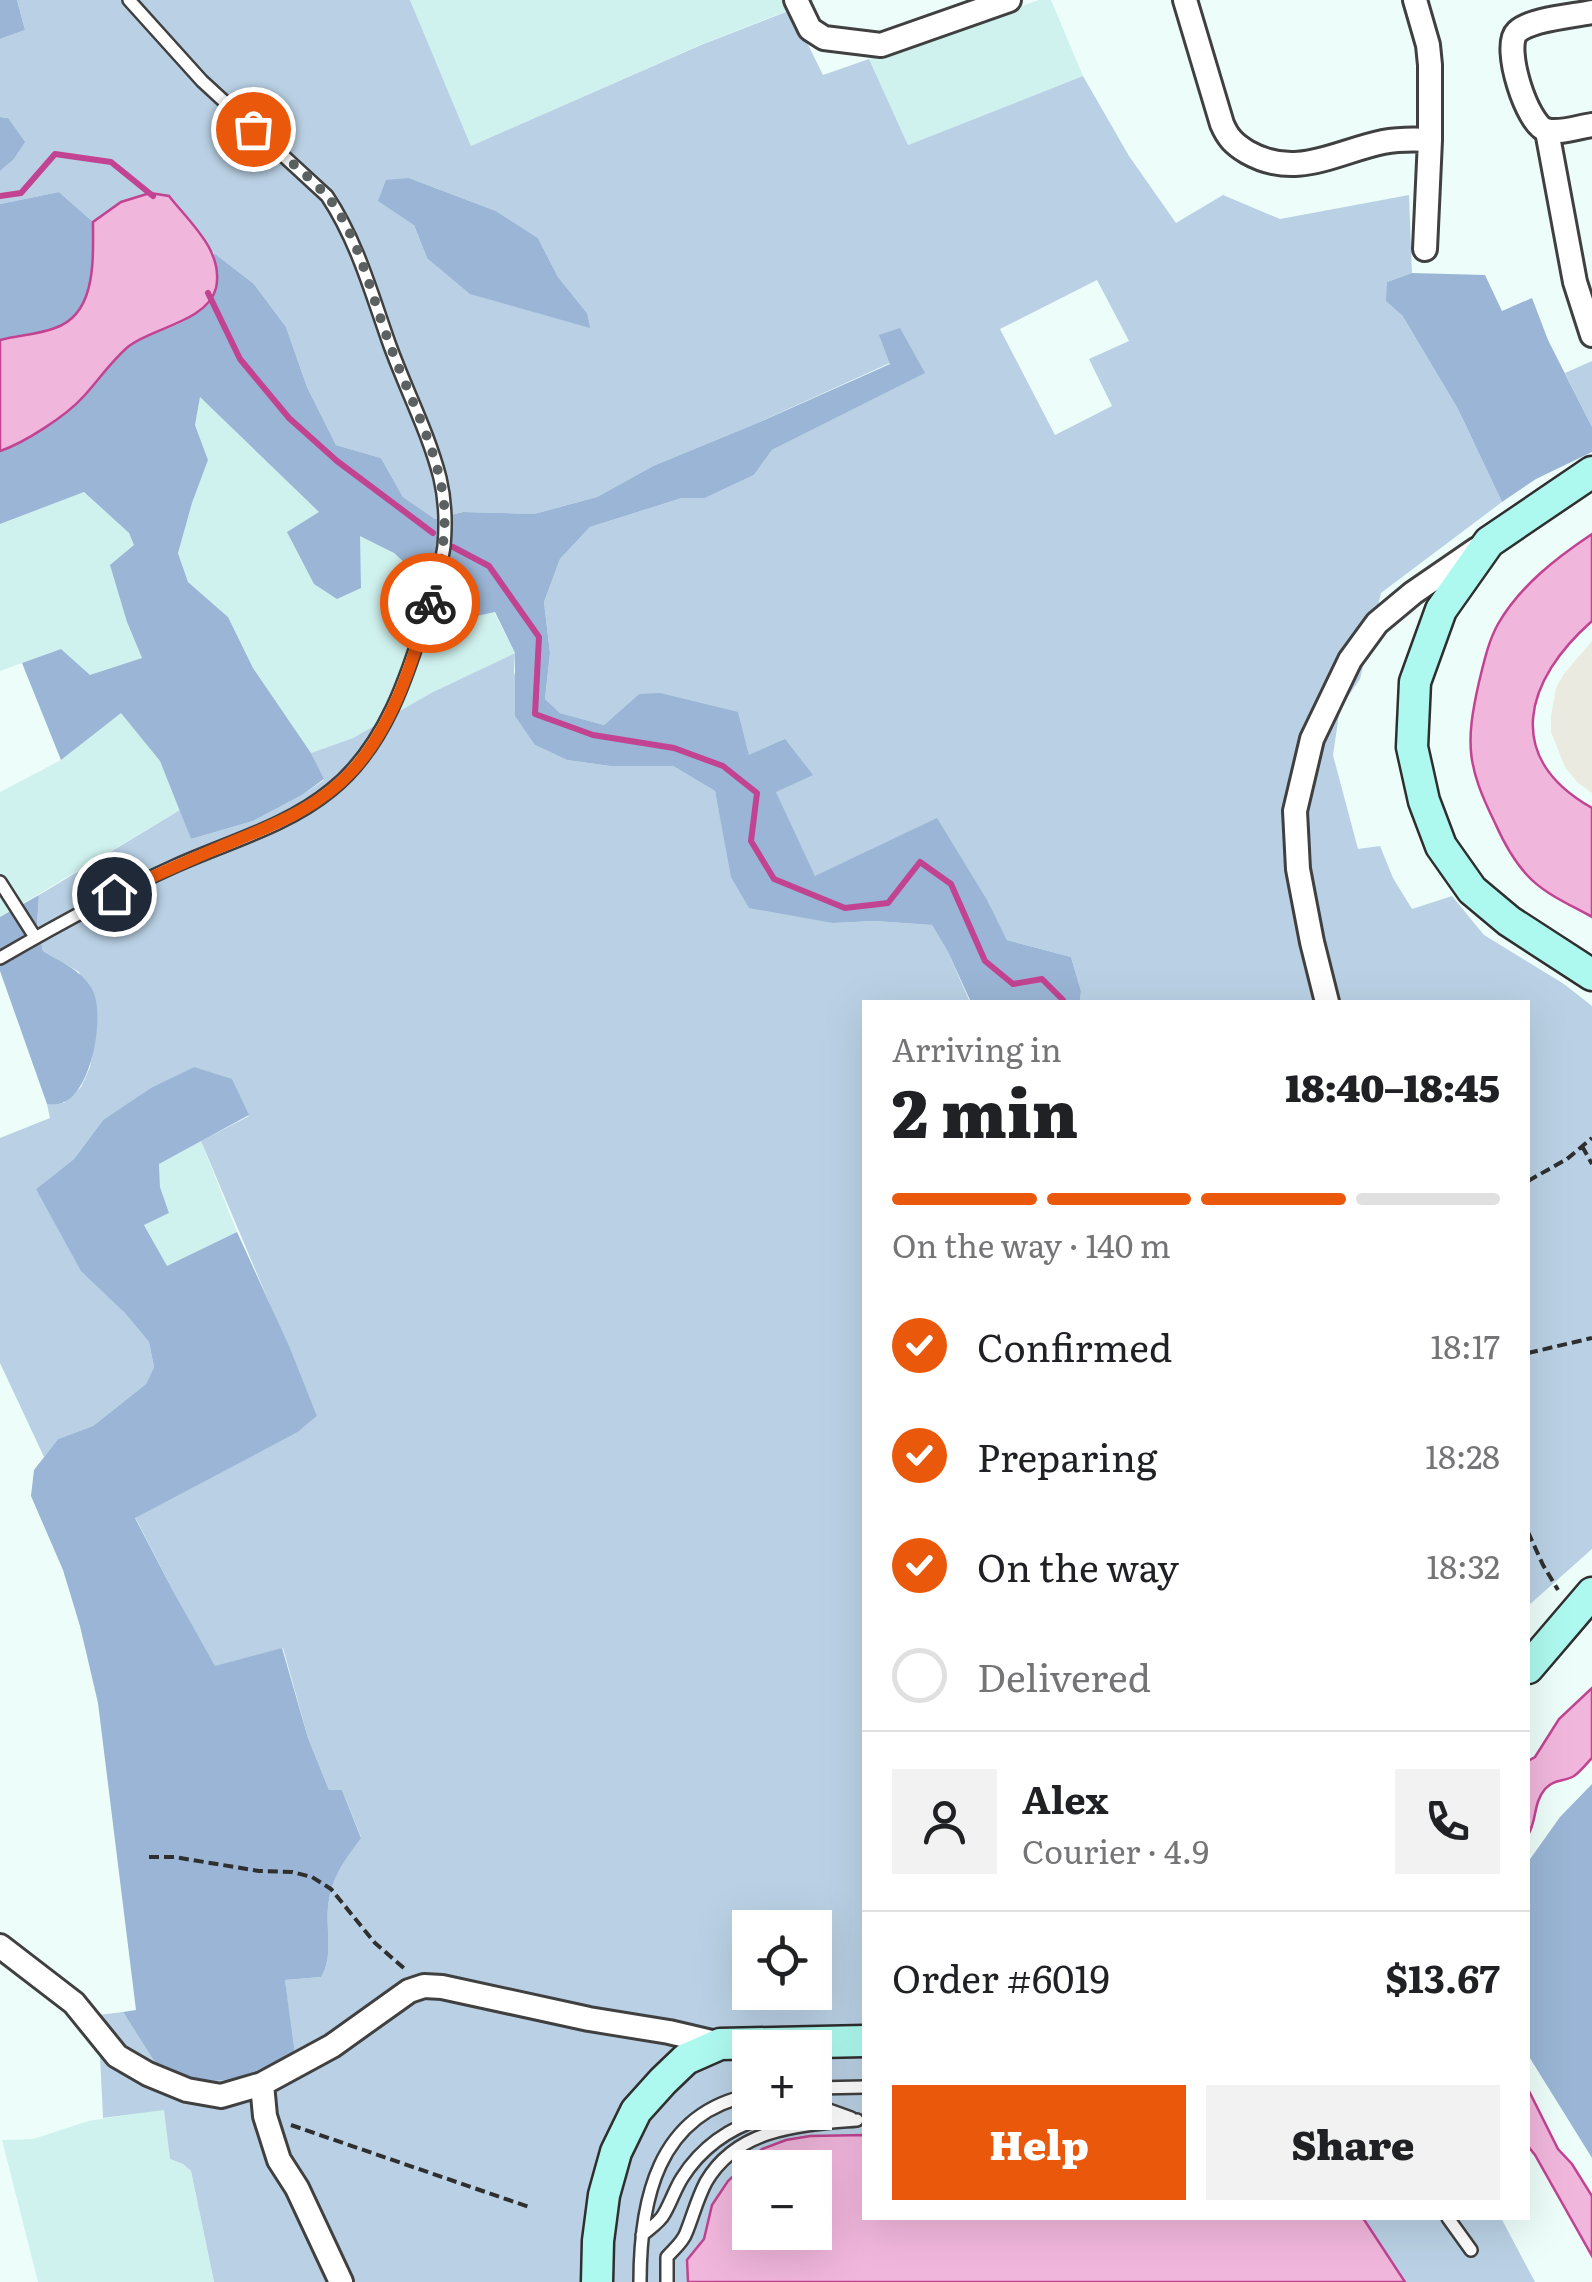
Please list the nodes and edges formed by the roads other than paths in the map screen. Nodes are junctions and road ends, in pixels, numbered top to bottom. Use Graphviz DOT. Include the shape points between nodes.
graph roads {
  1 [pos="128,0"];
  2 [pos="796,0"];
  3 [pos="1010,0"];
  4 [pos="1185,0"];
  5 [pos="1415,0"];
  6 [pos="1592,12"];
  7 [pos="1592,125"];
  8 [pos="1547,131"];
  9 [pos="1430,140"];
  10 [pos="1426,249"];
  11 [pos="1592,335"];
  12 [pos="1592,472"];
  13 [pos="1488,542"];
  14 [pos="0,882"];
  15 [pos="35,938"];
  16 [pos="0,958"];
  17 [pos="1592,975"];
  18 [pos="1327,1000"];
  19 [pos="1583,1603"];
  20 [pos="1530,1666"];
  21 [pos="0,1946"];
  22 [pos="862,2040"];
  23 [pos="720,2044"];
  24 [pos="262,2084"];
  25 [pos="862,2087"];
  26 [pos="832,2088"];
  27 [pos="732,2100"];
  28 [pos="832,2111"];
  29 [pos="861,2120"];
  30 [pos="736,2130"];
  31 [pos="1449,2220"];
  32 [pos="642,2235"];
  33 [pos="1471,2250"];
  34 [pos="341,2282"];
  35 [pos="597,2282"];
  36 [pos="640,2282"];
  37 [pos="667,2282"];
  1 -- 15 [label="lane" via="342,218 440,478 444,546 394,705 354,770 272,826 114,894"];
  2 -- 3 [label="street" via="810,28 824,38 880,44"];
  4 -- 9 [label="street" via="1228,138 1262,160 1308,164 1382,142"];
  5 -- 9 [label="street" via="1429,55"];
  6 -- 8 [label="street" via="1530,25 1510,43 1529,111"];
  7 -- 8 [label="street"];
  8 -- 11 [label="street" via="1575,282"];
  9 -- 10 [label="street"];
  12 -- 13 [label="main road"];
  13 -- 17 [label="main road" via="1441,610 1415,682 1412,747 1424,801 1440,846 1472,890"];
  13 -- 18 [label="street" via="1377,623 1350,660 1312,739 1296,811 1298,869"];
  14 -- 15 [label="lane"];
  15 -- 16 [label="lane"];
  19 -- 20 [label="main road"];
  21 -- 24 [label="street" via="74,2004 117,2056 148,2074 221,2096"];
  22 -- 23 [label="main road"];
  23 -- 24 [label="street" via="424,1986"];
  23 -- 35 [label="main road" via="686,2058 636,2112 604,2196"];
  24 -- 34 [label="street" via="279,2160"];
  25 -- 26 [label="lane"];
  27 -- 32 [label="lane" via="691,2124 667,2150 651,2186"];
  28 -- 29 [label="lane"];
  29 -- 37 [label="lane" via="783,2127 748,2140 724,2160 708,2178 686,2236 666,2257"];
  30 -- 32 [label="lane" via="712,2142 682,2178 663,2217"];
  31 -- 33 [label="lane"];
  32 -- 36 [label="lane"];
}
